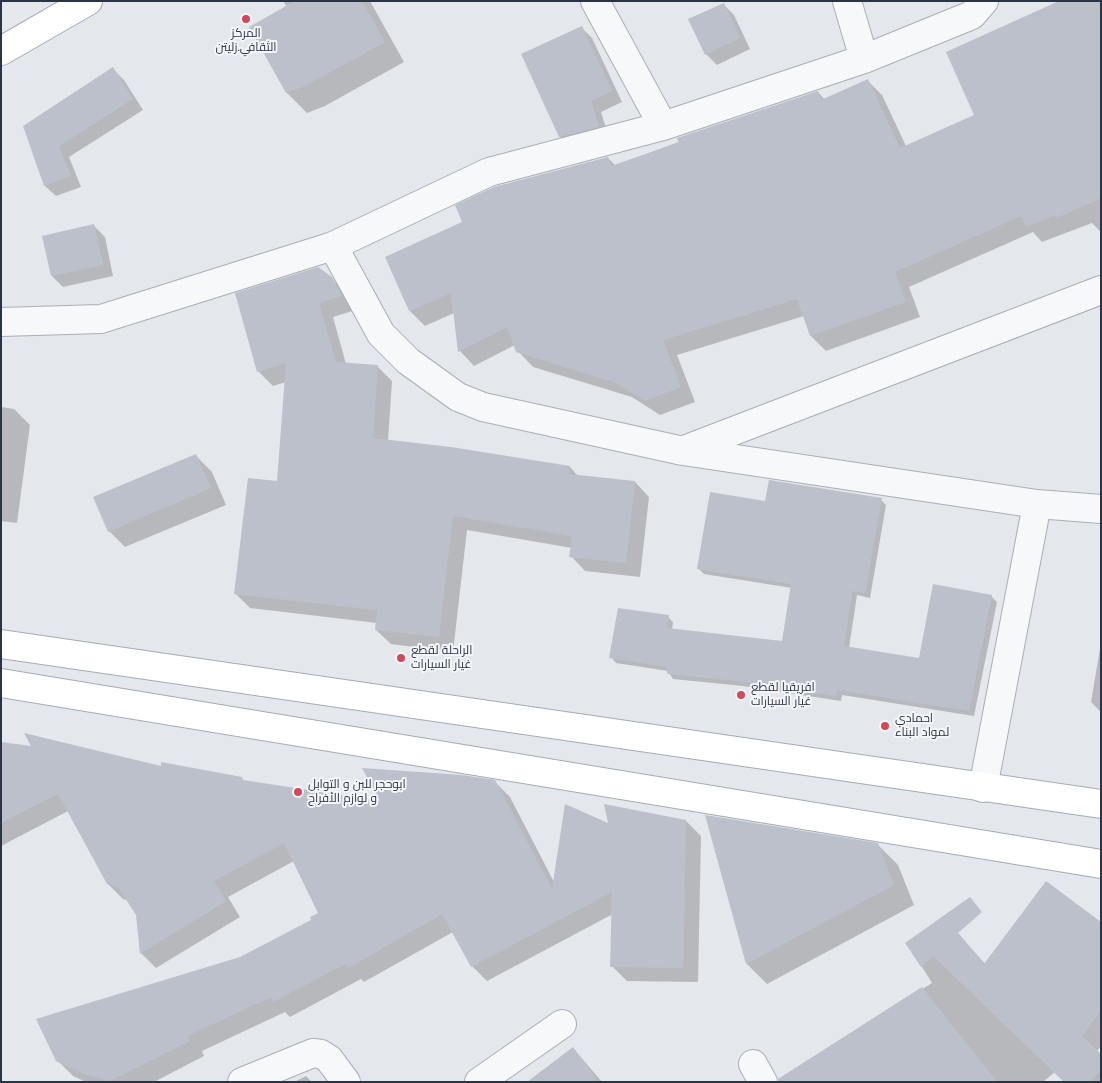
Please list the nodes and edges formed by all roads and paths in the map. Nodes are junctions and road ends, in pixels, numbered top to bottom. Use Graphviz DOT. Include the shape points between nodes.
graph roads {
  1 [pos="88,1"];
  2 [pos="595,1"];
  3 [pos="847,1"];
  4 [pos="984,1"];
  5 [pos="1,51"];
  6 [pos="864,59"];
  7 [pos="663,126"];
  8 [pos="333,246"];
  9 [pos="1101,290"];
  10 [pos="1,322"];
  11 [pos="683,451"];
  12 [pos="1037,504"];
  13 [pos="1101,509"];
  14 [pos="1,644"];
  15 [pos="1,684"];
  16 [pos="983,788"];
  17 [pos="1101,804"];
  18 [pos="1101,864"];
  19 [pos="562,1024"];
  20 [pos="242,1082"];
  21 [pos="346,1082"];
  22 [pos="479,1082"];
  1 -- 5 [label="main road"];
  2 -- 7 [label="street"];
  3 -- 6 [label="street"];
  4 -- 6 [label="street" via="972,16"];
  6 -- 7 [label="street"];
  7 -- 8 [label="street" via="488,172"];
  8 -- 10 [label="street" via="101,319"];
  8 -- 11 [label="street" via="381,334 408,361 458,397 483,407"];
  9 -- 11 [label="street"];
  11 -- 12 [label="street"];
  12 -- 13 [label="street"];
  12 -- 16 [label="street"];
  14 -- 16 [label="main road"];
  15 -- 18 [label="main road"];
  16 -- 17 [label="main road"];
  19 -- 22 [label="street"];
  20 -- 21 [label="street" via="313,1053 329,1060"];
}
